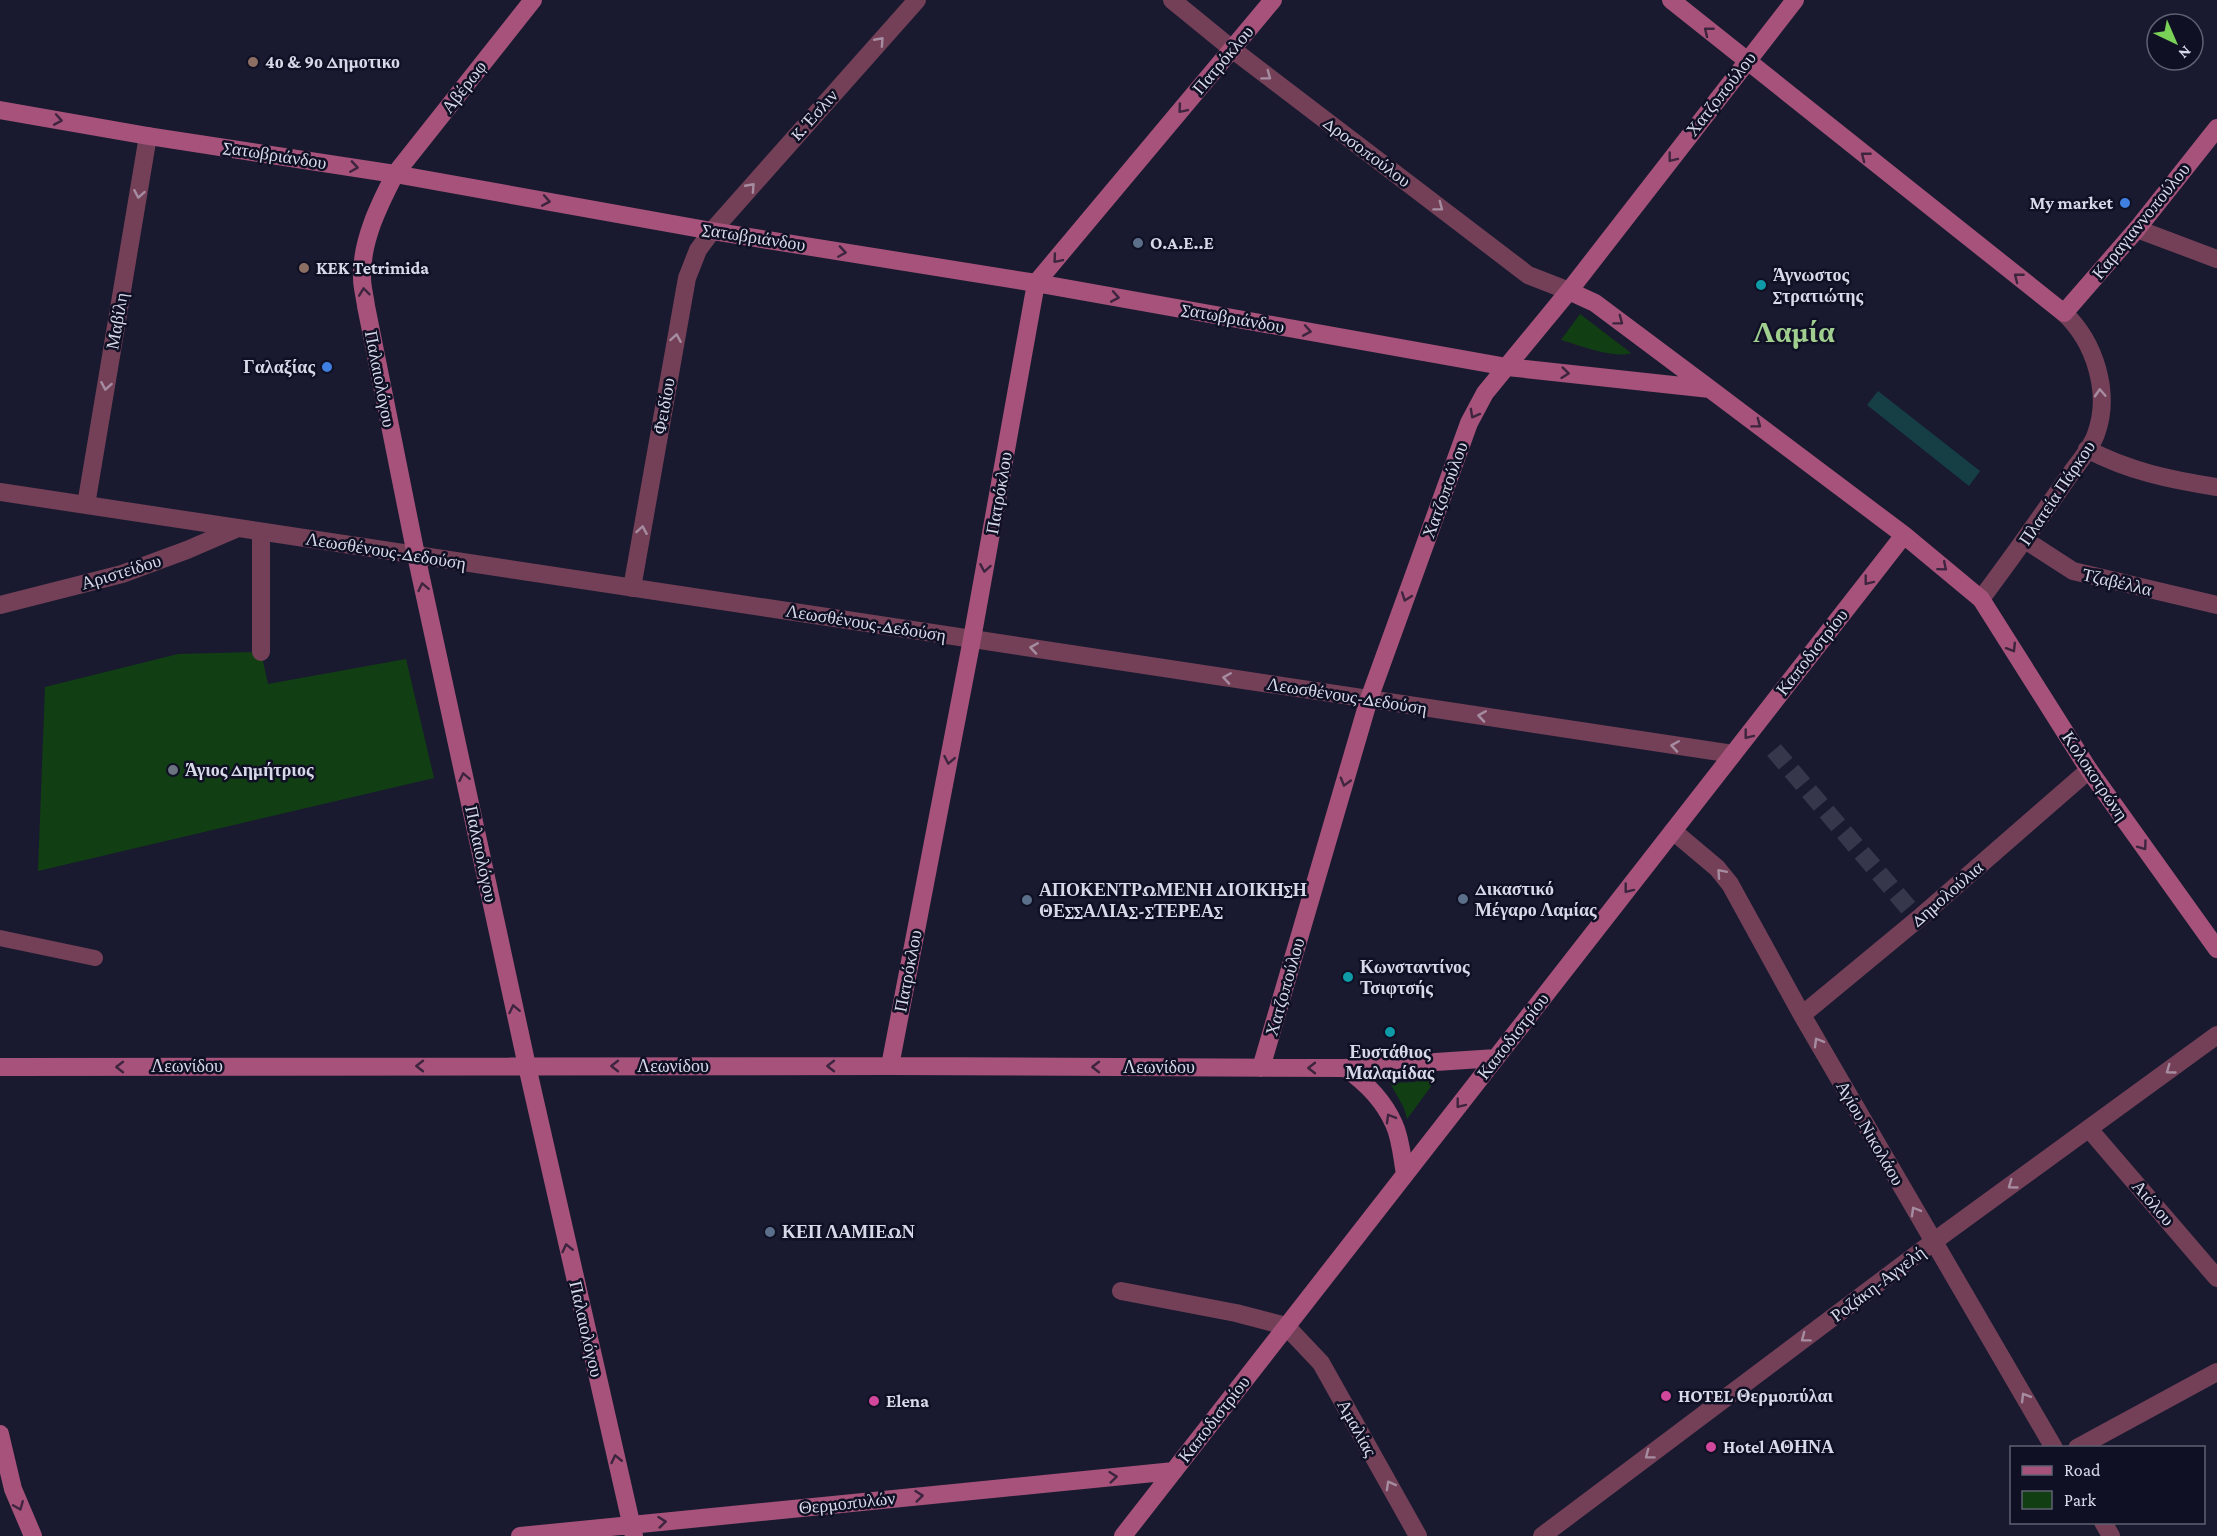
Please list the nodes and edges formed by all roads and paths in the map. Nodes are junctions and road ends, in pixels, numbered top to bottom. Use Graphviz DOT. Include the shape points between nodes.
graph roads {
  1 [pos="533,0"];
  2 [pos="917,0"];
  3 [pos="1172,0"];
  4 [pos="1273,0"];
  5 [pos="1671,0"];
  6 [pos="1795,0"];
  7 [pos="1232,49"];
  8 [pos="1746,62"];
  9 [pos="0,110"];
  10 [pos="2217,128"];
  11 [pos="148,136"];
  12 [pos="395,174"];
  13 [pos="2137,229"];
  14 [pos="712,231"];
  15 [pos="2217,259"];
  16 [pos="1036,283"];
  17 [pos="1569,291"];
  18 [pos="2064,313"];
  19 [pos="1507,367"];
  20 [pos="1710,389"];
  21 [pos="2087,449"];
  22 [pos="2217,487"];
  23 [pos="0,492"];
  24 [pos="86,505"];
  25 [pos="238,528"];
  26 [pos="261,532"];
  27 [pos="1904,535"];
  28 [pos="2025,540"];
  29 [pos="416,555"];
  30 [pos="632,588"];
  31 [pos="1981,599"];
  32 [pos="0,604"];
  33 [pos="2217,605"];
  34 [pos="972,639"];
  35 [pos="261,652"];
  36 [pos="1369,699"];
  37 [pos="1733,754"];
  38 [pos="2090,770"];
  39 [pos="1673,831"];
  40 [pos="0,938"];
  41 [pos="2217,949"];
  42 [pos="95,958"];
  43 [pos="1802,1015"];
  44 [pos="2217,1035"];
  45 [pos="1496,1058"];
  46 [pos="527,1066"];
  47 [pos="890,1066"];
  48 [pos="0,1067"];
  49 [pos="1261,1068"];
  50 [pos="1345,1068"];
  51 [pos="2089,1129"];
  52 [pos="1405,1174"];
  53 [pos="1933,1242"];
  54 [pos="2217,1278"];
  55 [pos="1121,1291"];
  56 [pos="1286,1326"];
  57 [pos="2217,1372"];
  58 [pos="0,1434"];
  59 [pos="2053,1446"];
  60 [pos="2081,1446"];
  61 [pos="1174,1471"];
  62 [pos="632,1531"];
  63 [pos="33,1536"];
  64 [pos="520,1536"];
  65 [pos="1123,1536"];
  66 [pos="1418,1536"];
  67 [pos="1542,1536"];
  1 -- 12 [label="main road, Αβέρωφ"];
  14 -- 2 [label="street, K. Έσλιν, one-way"];
  3 -- 7 [label="street, Δροσοπούλου"];
  4 -- 7 [label="main road, Πατρόκλου"];
  8 -- 5 [label="main road, one-way"];
  6 -- 8 [label="main road, Χατζοπούλου"];
  7 -- 16 [label="main road, Πατρόκλου, one-way"];
  7 -- 17 [label="street, Δροσοπούλου, one-way" via="1528,275"];
  8 -- 17 [label="main road, Χατζοπούλου, one-way"];
  18 -- 8 [label="main road, one-way"];
  9 -- 11 [label="main road, Σατωβριάνδου, one-way"];
  10 -- 13 [label="main road, Καραγιαννοπούλου"];
  11 -- 12 [label="main road, Σατωβριάνδου, one-way"];
  11 -- 24 [label="street, Μαβίλη, one-way"];
  12 -- 14 [label="main road, Σατωβριάνδου, one-way"];
  29 -- 12 [label="main road, Παλαιολόγου, one-way" via="362,277 370,233"];
  13 -- 15 [label="street"];
  13 -- 18 [label="main road, Καραγιαννοπούλου"];
  14 -- 16 [label="main road, Σατωβριάνδου, one-way"];
  30 -- 14 [label="street, Φειδίου, one-way" via="687,278 698,250"];
  16 -- 19 [label="main road, Σατωβριάνδου, one-way"];
  16 -- 34 [label="main road, Πατρόκλου, one-way"];
  17 -- 19 [label="main road, Χατζοπούλου"];
  17 -- 20 [label="main road, Κολοκοτρώνη, one-way" via="1595,303"];
  21 -- 18 [label="street, Πλατεία Πάρκου, one-way" via="2099,424 2098,373 2086,338"];
  19 -- 20 [label="main road, Σατωβριάνδου, one-way"];
  19 -- 36 [label="main road, Χατζοπούλου, one-way" via="1485,393 1469,423"];
  20 -- 27 [label="main road, Κολοκοτρώνη, one-way"];
  21 -- 22 [label="street" via="2165,479"];
  21 -- 28 [label="street, Πλατεία Πάρκου"];
  23 -- 24 [label="street, Λεωσθένους-Δεδούση"];
  24 -- 25 [label="street, Λεωσθένους-Δεδούση"];
  25 -- 26 [label="street, Λεωσθένους-Δεδούση"];
  25 -- 32 [label="street, Αριστείδου" via="122,574"];
  26 -- 29 [label="street, Λεωσθένους-Δεδούση"];
  26 -- 35 [label="street"];
  27 -- 31 [label="main road, Κολοκοτρώνη, one-way"];
  27 -- 37 [label="main road, Καποδιστρίου, one-way"];
  28 -- 31 [label="street, Πλατεία Πάρκου"];
  28 -- 33 [label="street, Τζαβέλλα" via="2073,572"];
  29 -- 30 [label="street, Λεωσθένους-Δεδούση"];
  46 -- 29 [label="main road, Παλαιολόγου, one-way"];
  30 -- 34 [label="street, Λεωσθένους-Δεδούση"];
  31 -- 38 [label="main road, Κολοκοτρώνη, one-way"];
  36 -- 34 [label="street, Λεωσθένους-Δεδούση, one-way"];
  34 -- 47 [label="main road, Πατρόκλου, one-way"];
  37 -- 36 [label="street, Λεωσθένους-Δεδούση, one-way"];
  36 -- 49 [label="main road, Χατζοπούλου, one-way"];
  37 -- 39 [label="main road, Καποδιστρίου"];
  38 -- 41 [label="main road, Κολοκοτρώνη, one-way"];
  38 -- 43 [label="street, Δημολούλια"];
  43 -- 39 [label="street, Αγίου Νικολάου, one-way" via="1730,884 1718,868"];
  39 -- 45 [label="main road, Καποδιστρίου, one-way"];
  40 -- 42 [label="lane"];
  53 -- 43 [label="street, Αγίου Νικολάου, one-way"];
  44 -- 51 [label="street, Ροζάκη-Αγγελή, one-way"];
  45 -- 50 [label="main road, Λεωνίδου"];
  45 -- 52 [label="main road, Καποδιστρίου, one-way"];
  47 -- 46 [label="main road, Λεωνίδου, one-way"];
  46 -- 48 [label="main road, Λεωνίδου, one-way"];
  62 -- 46 [label="main road, Παλαιολόγου, one-way"];
  49 -- 47 [label="main road, Λεωνίδου, one-way"];
  50 -- 49 [label="main road, Λεωνίδου, one-way"];
  52 -- 50 [label="main road, one-way" via="1394,1123 1361,1079"];
  51 -- 53 [label="street, Ροζάκη-Αγγελή, one-way"];
  51 -- 54 [label="street, Αιόλου"];
  52 -- 56 [label="main road, Καποδιστρίου"];
  59 -- 53 [label="street, Αγίου Νικολάου, one-way"];
  53 -- 67 [label="street, Ροζάκη-Αγγελή, one-way"];
  55 -- 56 [label="street"];
  56 -- 61 [label="main road, Καποδιστρίου"];
  66 -- 56 [label="street, Αμαλίας, one-way" via="1321,1364"];
  57 -- 60 [label="street"];
  58 -- 63 [label="main road, one-way" via="13,1489"];
  62 -- 61 [label="main road, Θερμοπυλών, one-way"];
  61 -- 65 [label="main road, Καποδιστρίου"];
  62 -- 64 [label="main road, Θερμοπυλών"];
}
